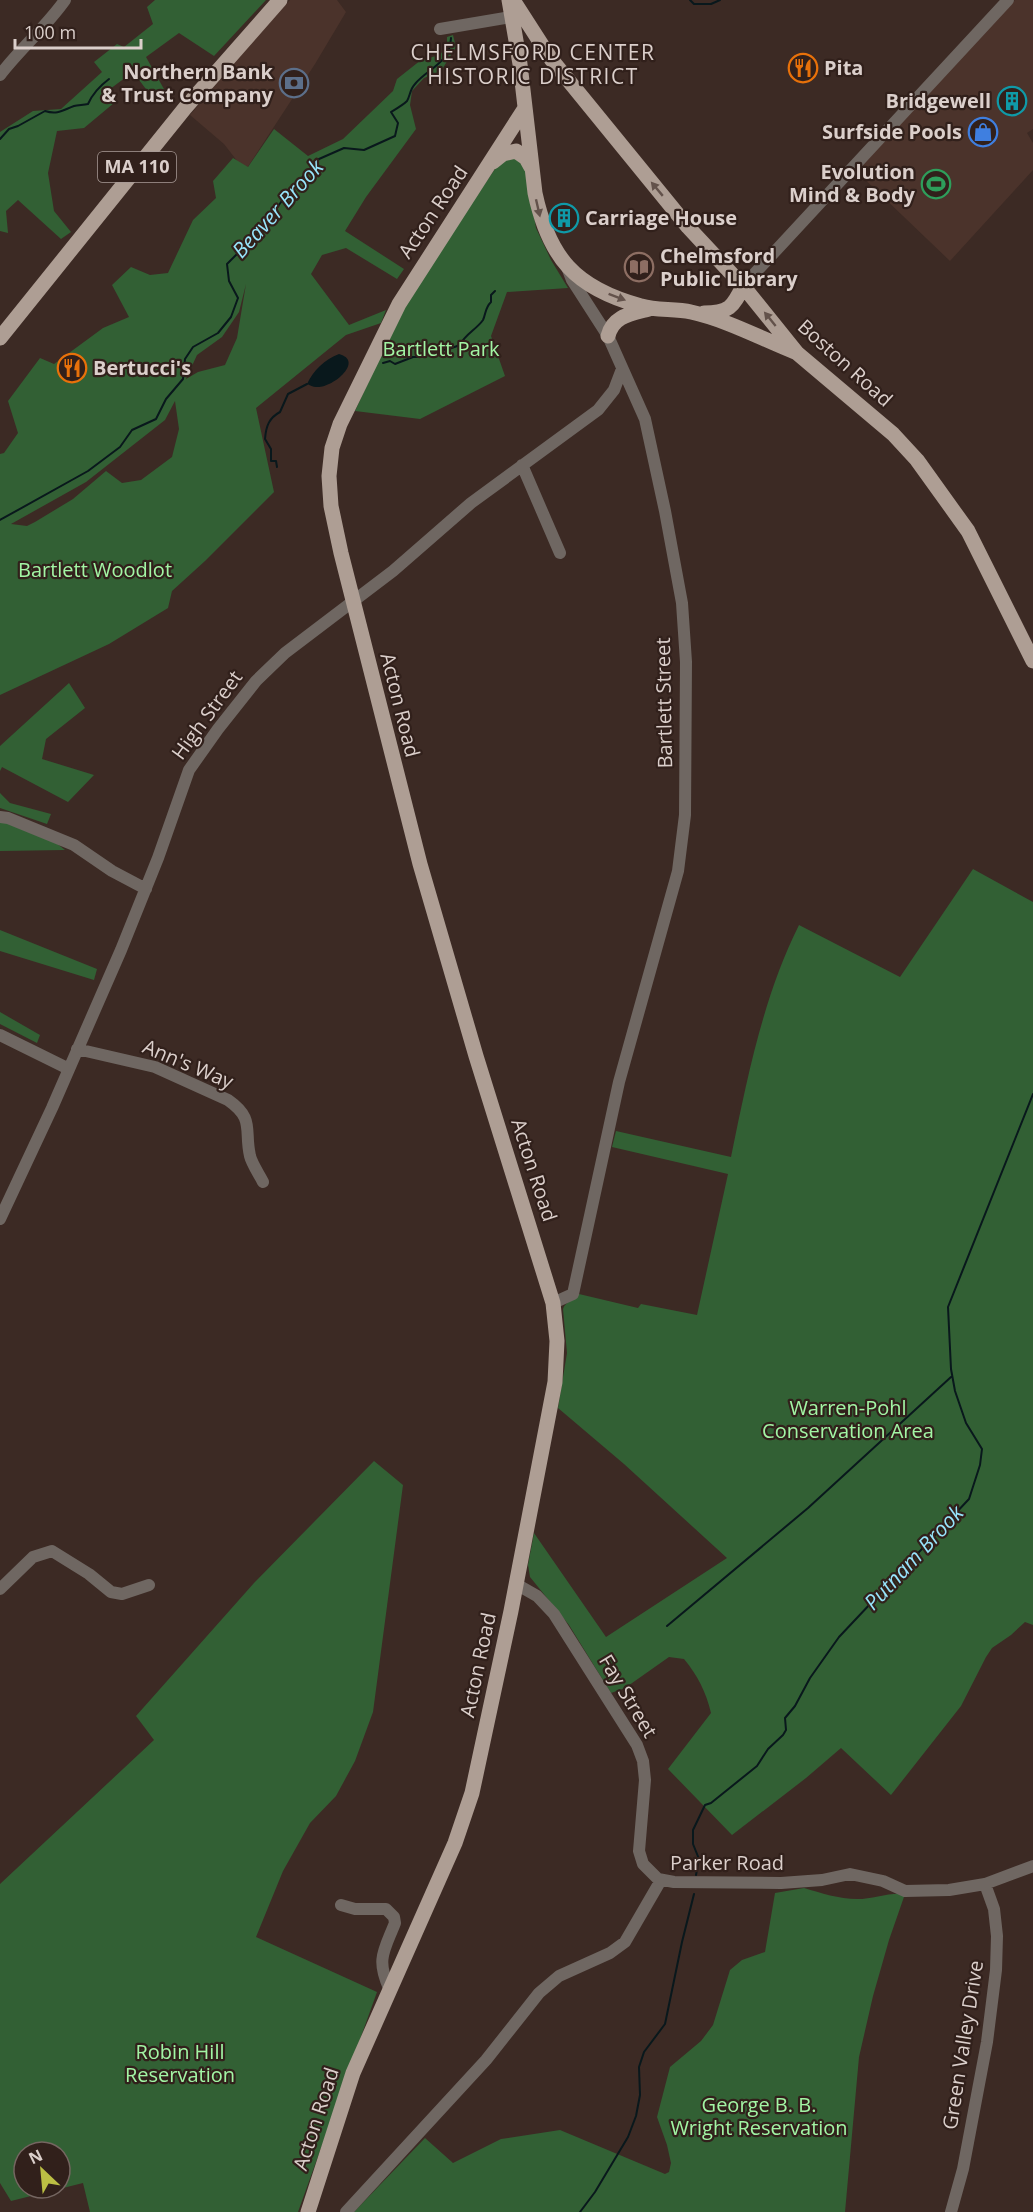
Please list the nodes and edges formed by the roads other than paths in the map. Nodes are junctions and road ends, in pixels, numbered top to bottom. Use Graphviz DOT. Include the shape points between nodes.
graph roads {
  1 [pos="65,0"];
  2 [pos="280,0"];
  3 [pos="511,0"];
  4 [pos="1008,0"];
  5 [pos="511,17"];
  6 [pos="440,29"];
  7 [pos="551,59"];
  8 [pos="520,64"];
  9 [pos="0,75"];
  10 [pos="525,108"];
  11 [pos="491,163"];
  12 [pos="533,171"];
  13 [pos="722,266"];
  14 [pos="567,267"];
  15 [pos="742,286"];
  16 [pos="731,307"];
  17 [pos="653,308"];
  18 [pos="692,312"];
  19 [pos="608,336"];
  20 [pos="0,338"];
  21 [pos="797,353"];
  22 [pos="622,369"];
  23 [pos="522,465"];
  24 [pos="560,553"];
  25 [pos="353,600"];
  26 [pos="1033,662"];
  27 [pos="0,817"];
  28 [pos="146,889"];
  29 [pos="0,1035"];
  30 [pos="77,1049"];
  31 [pos="69,1069"];
  32 [pos="263,1182"];
  33 [pos="0,1219"];
  34 [pos="553,1303"];
  35 [pos="516,1584"];
  36 [pos="149,1585"];
  37 [pos="0,1590"];
  38 [pos="1033,1866"];
  39 [pos="662,1880"];
  40 [pos="986,1884"];
  41 [pos="341,1905"];
  42 [pos="389,1988"];
  43 [pos="954,2211"];
  44 [pos="308,2212"];
  45 [pos="346,2212"];
  1 -- 9 [label="street"];
  2 -- 20 [label="main road, MA 110" via="185,108"];
  3 -- 5 [label="main road, Bartlett Street"];
  3 -- 7 [label="main road, Boston Road"];
  4 -- 15 [label="street"];
  5 -- 6 [label="street"];
  5 -- 8 [label="main road, Bartlett Street"];
  7 -- 8 [label="main road" via="530,53"];
  13 -- 7 [label="main road, Boston Road, one-way"];
  8 -- 10 [label="main road, Bartlett Street"];
  10 -- 11 [label="main road, Acton Road"];
  10 -- 12 [label="main road, Bartlett Street"];
  11 -- 12 [label="main road, Acton Road" via="503,154 516,152 526,158"];
  11 -- 25 [label="main road, Acton Road" via="399,304 332,448 331,506"];
  12 -- 14 [label="main road, Bartlett Street, one-way" via="546,235"];
  13 -- 15 [label="main road, Boston Road"];
  13 -- 16 [label="main road" via="732,285"];
  14 -- 17 [label="main road, one-way" via="602,291"];
  14 -- 19 [label="street, Bartlett Street"];
  15 -- 16 [label="main road"];
  21 -- 15 [label="main road, Boston Road, one-way"];
  16 -- 18 [label="main road" via="716,313"];
  17 -- 18 [label="main road"];
  17 -- 19 [label="main road" via="618,319"];
  18 -- 21 [label="main road"];
  19 -- 22 [label="street, Bartlett Street"];
  21 -- 26 [label="main road, Boston Road" via="893,434 917,460 968,531"];
  22 -- 23 [label="street, High Street" via="614,390 598,410"];
  22 -- 34 [label="street, Bartlett Street" via="645,419 682,603 686,662 685,815 678,871 619,1082 573,1294"];
  23 -- 24 [label="street"];
  23 -- 25 [label="street, High Street"];
  25 -- 28 [label="street, High Street" via="256,681 189,770"];
  25 -- 34 [label="main road, Acton Road" via="420,864"];
  27 -- 28 [label="street" via="74,845"];
  28 -- 30 [label="street, High Street"];
  29 -- 31 [label="street"];
  30 -- 31 [label="street, High Street"];
  30 -- 32 [label="street, Ann's Way" via="155,1067 238,1107 247,1120 250,1156"];
  31 -- 33 [label="street, High Street"];
  34 -- 35 [label="main road, Acton Road" via="557,1341 555,1382"];
  35 -- 39 [label="street, Fay Street" via="537,1596 554,1614 637,1745 645,1780 639,1851 647,1869"];
  35 -- 42 [label="main road, Acton Road" via="466,1810 446,1864"];
  36 -- 37 [label="street" via="122,1594 111,1592 52,1551 33,1557"];
  38 -- 40 [label="street, Parker Road"];
  39 -- 40 [label="street, Parker Road" via="781,1883 850,1874 883,1881 905,1891"];
  39 -- 45 [label="street, Parker Road" via="625,1942 559,1976 539,1993 486,2060"];
  40 -- 43 [label="street, Green Valley Drive" via="994,1909 996,1970 987,2042"];
  41 -- 42 [label="street" via="386,1909 394,1917 381,1958"];
  42 -- 44 [label="main road, Acton Road" via="353,2073"];
}
